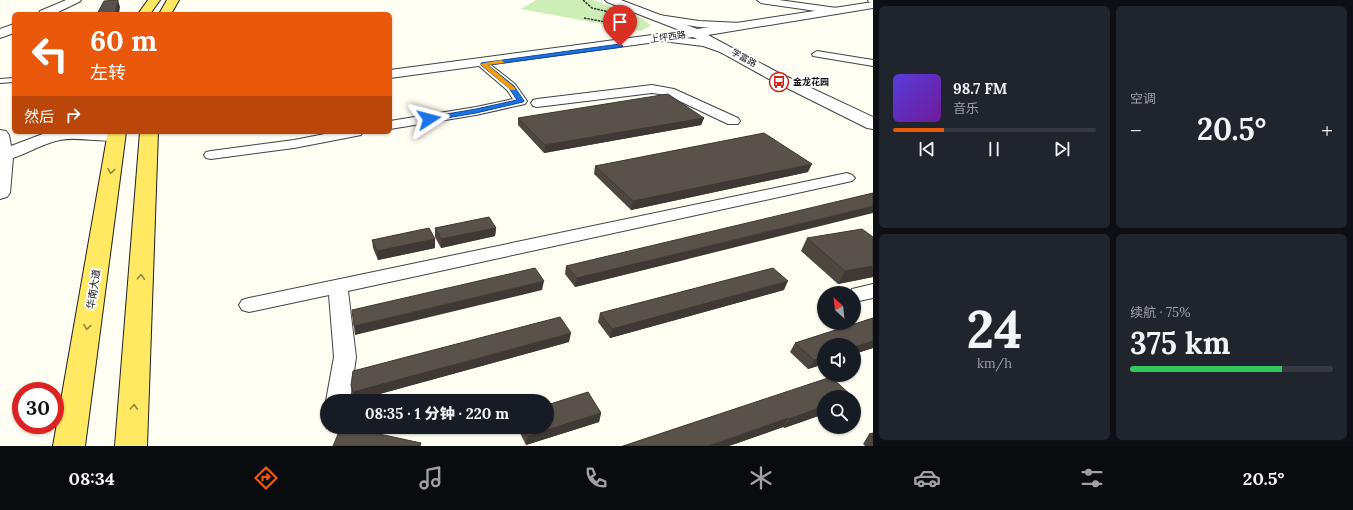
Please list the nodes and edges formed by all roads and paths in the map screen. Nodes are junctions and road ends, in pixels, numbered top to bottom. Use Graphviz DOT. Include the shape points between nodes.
graph roads {
  1 [pos="75,0"];
  2 [pos="154,0"];
  3 [pos="173,0"];
  4 [pos="611,0"];
  5 [pos="761,0"];
  6 [pos="873,5"];
  7 [pos="873,8"];
  8 [pos="837,11"];
  9 [pos="48,12"];
  10 [pos="144,12"];
  11 [pos="166,12"];
  12 [pos="584,18"];
  13 [pos="661,18"];
  14 [pos="633,27"];
  15 [pos="739,28"];
  16 [pos="12,29"];
  17 [pos="0,34"];
  18 [pos="700,34"];
  19 [pos="661,39"];
  20 [pos="732,52"];
  21 [pos="817,54"];
  22 [pos="873,63"];
  23 [pos="483,64"];
  24 [pos="392,76"];
  25 [pos="392,76"];
  26 [pos="12,80"];
  27 [pos="0,81"];
  28 [pos="537,103"];
  29 [pos="873,119"];
  30 [pos="733,121"];
  31 [pos="873,124"];
  32 [pos="392,126"];
  33 [pos="57,134"];
  34 [pos="117,134"];
  35 [pos="149,134"];
  36 [pos="346,134"];
  37 [pos="0,135"];
  38 [pos="211,155"];
  39 [pos="2,156"];
  40 [pos="847,178"];
  41 [pos="0,193"];
  42 [pos="338,286"];
  43 [pos="249,305"];
  44 [pos="339,394"];
  45 [pos="69,446"];
  46 [pos="131,446"];
  1 -- 9 [label="street"];
  2 -- 10 [label="main road"];
  3 -- 11 [label="main road"];
  4 -- 13 [label="street, 学富路"];
  5 -- 8 [label="street"];
  6 -- 8 [label="street, 上坪西路"];
  7 -- 15 [label="street, 上坪西路"];
  8 -- 15 [label="street, 上坪西路"];
  12 -- 14 [label="path"];
  13 -- 15 [label="street"];
  13 -- 18 [label="street, 学富路"];
  13 -- 19 [label="street" via="666,26"];
  15 -- 18 [label="street, 上坪西路"];
  15 -- 20 [label="street" via="728,35"];
  16 -- 17 [label="street"];
  18 -- 19 [label="street, 上坪西路"];
  18 -- 20 [label="street, 学富路"];
  18 -- 29 [label="street, 学富路"];
  19 -- 20 [label="street" via="705,44"];
  19 -- 23 [label="street, 上坪西路"];
  19 -- 24 [label="street, 上坪西路"];
  20 -- 31 [label="street, 学富路"];
  21 -- 22 [label="street"];
  23 -- 25 [label="street, 上坪西路"];
  23 -- 32 [label="street" via="511,87 521,101"];
  26 -- 27 [label="lane"];
  28 -- 30 [label="street" via="652,89 670,92"];
  33 -- 39 [label="street"];
  34 -- 45 [label="main road, 华南大道, one-way"];
  46 -- 35 [label="main road, one-way"];
  36 -- 38 [label="street"];
  37 -- 39 [label="street"];
  39 -- 41 [label="street"];
  40 -- 42 [label="street"];
  42 -- 43 [label="street"];
  42 -- 44 [label="street" via="345,357"];
}
